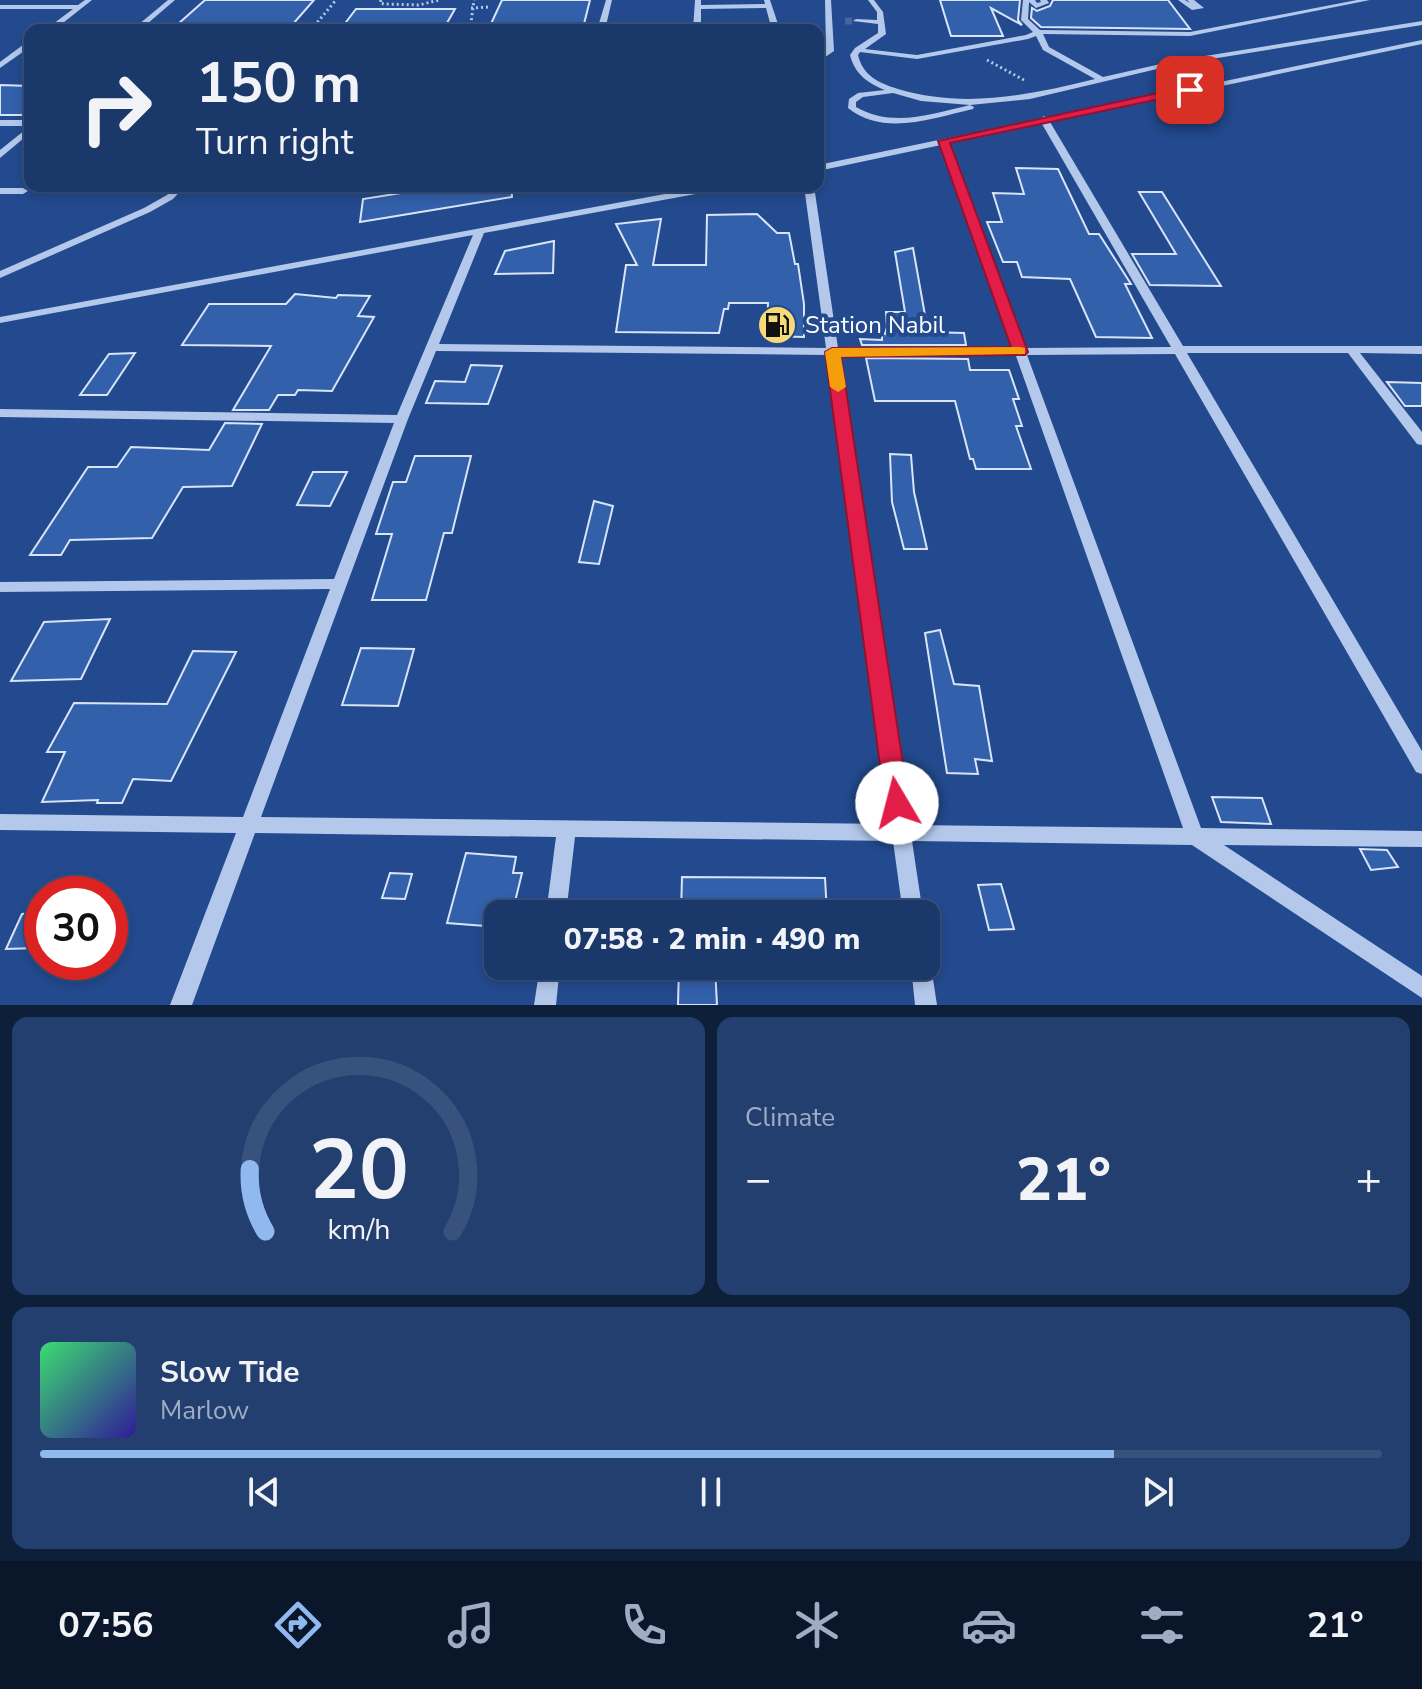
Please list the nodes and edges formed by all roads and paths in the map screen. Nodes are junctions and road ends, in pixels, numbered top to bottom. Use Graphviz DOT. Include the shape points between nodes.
graph roads {
  1 [pos="89,0"];
  2 [pos="172,0"];
  3 [pos="336,0"];
  4 [pos="381,0"];
  5 [pos="409,0"];
  6 [pos="439,0"];
  7 [pos="474,0"];
  8 [pos="609,0"];
  9 [pos="828,0"];
  10 [pos="871,0"];
  11 [pos="1028,0"];
  12 [pos="1043,0"];
  13 [pos="1181,0"];
  14 [pos="1190,0"];
  15 [pos="1367,0"];
  16 [pos="698,3"];
  17 [pos="768,3"];
  18 [pos="406,5"];
  19 [pos="0,7"];
  20 [pos="80,7"];
  21 [pos="490,7"];
  22 [pos="471,8"];
  23 [pos="483,21"];
  24 [pos="856,21"];
  25 [pos="471,22"];
  26 [pos="880,22"];
  27 [pos="1422,23"];
  28 [pos="57,24"];
  29 [pos="143,24"];
  30 [pos="317,24"];
  31 [pos="603,24"];
  32 [pos="697,24"];
  33 [pos="774,24"];
  34 [pos="1038,32"];
  35 [pos="1422,42"];
  36 [pos="24,48"];
  37 [pos="965,48"];
  38 [pos="858,50"];
  39 [pos="824,56"];
  40 [pos="0,66"];
  41 [pos="1101,79"];
  42 [pos="895,92"];
  43 [pos="1047,92"];
  44 [pos="997,101"];
  45 [pos="1044,119"];
  46 [pos="0,123"];
  47 [pos="24,123"];
  48 [pos="24,134"];
  49 [pos="944,141"];
  50 [pos="0,155"];
  51 [pos="824,167"];
  52 [pos="0,191"];
  53 [pos="23,191"];
  54 [pos="175,192"];
  55 [pos="691,192"];
  56 [pos="810,192"];
  57 [pos="480,231"];
  58 [pos="0,275"];
  59 [pos="15,317"];
  60 [pos="0,320"];
  61 [pos="0,333"];
  62 [pos="432,347"];
  63 [pos="1351,349"];
  64 [pos="1422,350"];
  65 [pos="1182,351"];
  66 [pos="832,352"];
  67 [pos="1020,352"];
  68 [pos="0,413"];
  69 [pos="402,419"];
  70 [pos="1422,441"];
  71 [pos="339,584"];
  72 [pos="0,587"];
  73 [pos="1422,767"];
  74 [pos="0,822"];
  75 [pos="250,824"];
  76 [pos="567,828"];
  77 [pos="902,833"];
  78 [pos="1195,836"];
  79 [pos="1422,839"];
  80 [pos="558,900"];
  81 [pos="911,900"];
  82 [pos="548,980"];
  83 [pos="923,980"];
  84 [pos="1422,988"];
  85 [pos="181,1005"];
  86 [pos="545,1005"];
  87 [pos="926,1005"];
  1 -- 20 [label="street"];
  2 -- 29 [label="street"];
  3 -- 30 [label="path"];
  4 -- 18 [label="path"];
  5 -- 18 [label="path"];
  6 -- 18 [label="path"];
  7 -- 22 [label="path"];
  8 -- 31 [label="street"];
  9 -- 39 [label="street" via="833,21 830,51"];
  10 -- 26 [label="street"];
  11 -- 12 [label="street" via="1034,6 1046,3"];
  11 -- 34 [label="street" via="1024,20"];
  13 -- 14 [label="street" via="1201,8"];
  15 -- 34 [label="street" via="1190,34"];
  16 -- 17 [label="street"];
  16 -- 32 [label="street"];
  17 -- 33 [label="street"];
  19 -- 20 [label="street"];
  20 -- 28 [label="street"];
  21 -- 22 [label="path"];
  22 -- 25 [label="path"];
  23 -- 25 [label="path"];
  24 -- 26 [label="street"];
  26 -- 38 [label="street" via="882,34"];
  27 -- 41 [label="street"];
  34 -- 37 [label="street"];
  34 -- 41 [label="street" via="1046,48"];
  35 -- 45 [label="street"];
  36 -- 40 [label="street"];
  37 -- 38 [label="street" via="917,57"];
  37 -- 43 [label="path"];
  38 -- 42 [label="street" via="858,70"];
  41 -- 43 [label="street"];
  42 -- 44 [label="street" via="938,100"];
  42 -- 44 [label="street" via="861,95 852,108 861,115 897,122"];
  43 -- 44 [label="street"];
  45 -- 49 [label="street"];
  45 -- 65 [label="street"];
  46 -- 47 [label="street"];
  48 -- 50 [label="street"];
  49 -- 51 [label="street"];
  49 -- 67 [label="street"];
  52 -- 53 [label="street"];
  54 -- 58 [label="street" via="147,210"];
  55 -- 57 [label="street"];
  56 -- 66 [label="street"];
  57 -- 59 [label="street"];
  57 -- 62 [label="street"];
  59 -- 60 [label="street"];
  59 -- 61 [label="street"];
  62 -- 66 [label="street"];
  62 -- 69 [label="street"];
  63 -- 64 [label="street"];
  63 -- 65 [label="street"];
  63 -- 70 [label="street"];
  65 -- 67 [label="street"];
  65 -- 73 [label="street"];
  66 -- 67 [label="street"];
  66 -- 77 [label="street"];
  67 -- 78 [label="street"];
  68 -- 69 [label="street"];
  69 -- 71 [label="street"];
  71 -- 72 [label="street"];
  71 -- 75 [label="street"];
  74 -- 75 [label="street"];
  75 -- 76 [label="street"];
  75 -- 85 [label="street"];
  76 -- 77 [label="street"];
  76 -- 80 [label="street"];
  77 -- 78 [label="street"];
  77 -- 81 [label="street"];
  78 -- 79 [label="street"];
  78 -- 84 [label="street"];
  82 -- 86 [label="street"];
  83 -- 87 [label="street"];
}
